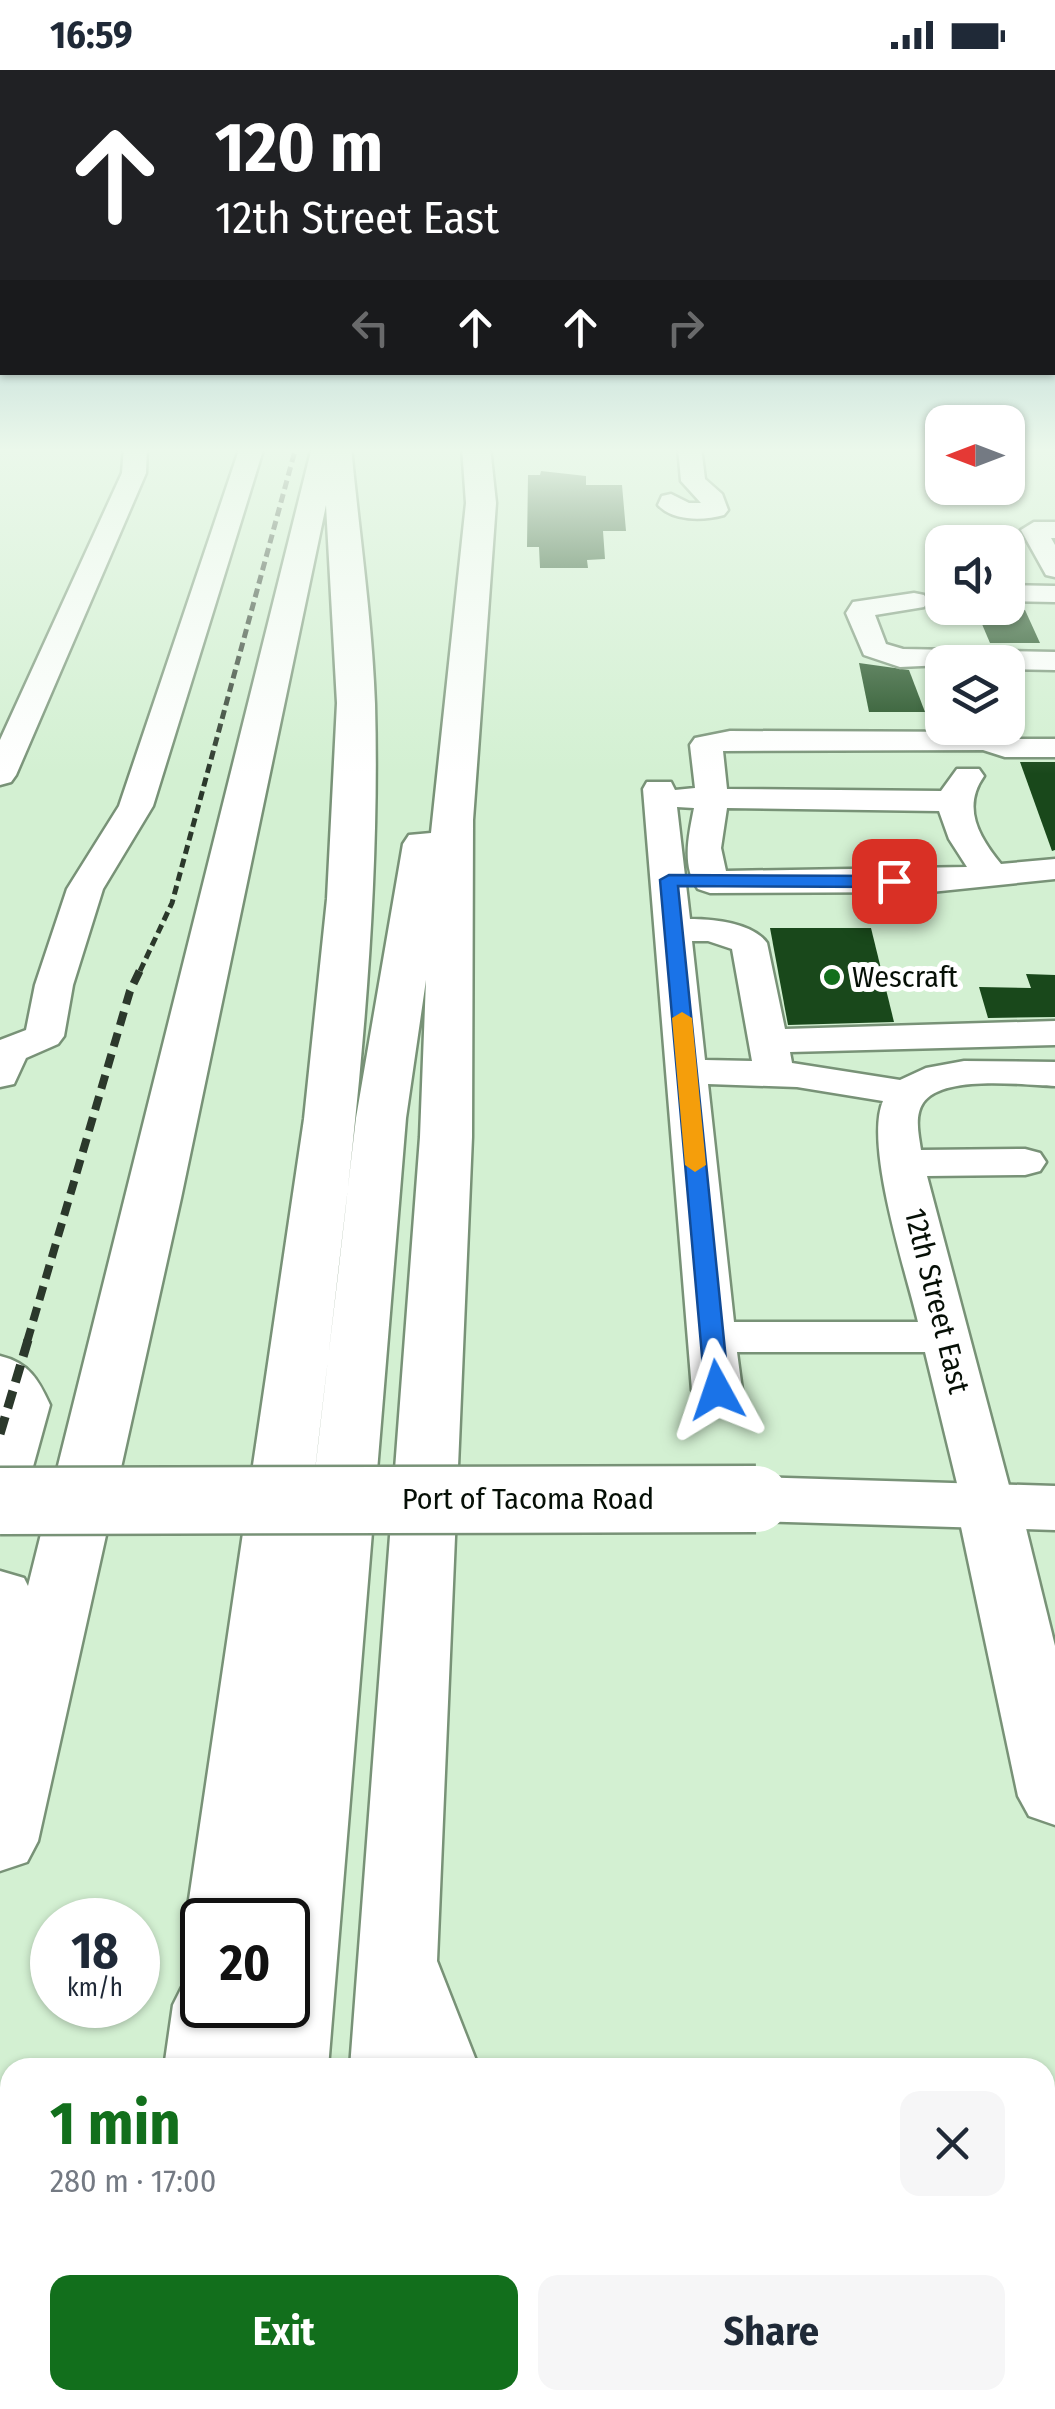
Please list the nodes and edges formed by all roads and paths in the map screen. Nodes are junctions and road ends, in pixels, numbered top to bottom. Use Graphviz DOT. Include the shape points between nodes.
graph roads {
  1 [pos="97,556"];
  2 [pos="217,556"];
  3 [pos="299,556"];
  4 [pos="345,556"];
  5 [pos="474,556"];
  6 [pos="1025,594"];
  7 [pos="1055,594"];
  8 [pos="470,597"];
  9 [pos="925,597"];
  10 [pos="925,660"];
  11 [pos="1025,662"];
  12 [pos="1055,662"];
  13 [pos="1005,748"];
  14 [pos="1055,748"];
  15 [pos="0,775"];
  16 [pos="712,797"];
  17 [pos="954,801"];
  18 [pos="1055,869"];
  19 [pos="990,873"];
  20 [pos="669,880"];
  21 [pos="710,882"];
  22 [pos="675,930"];
  23 [pos="1055,1033"];
  24 [pos="876,1041"];
  25 [pos="772,1057"];
  26 [pos="686,1072"];
  27 [pos="1055,1074"];
  28 [pos="0,1075"];
  29 [pos="905,1094"];
  30 [pos="1025,1162"];
  31 [pos="902,1163"];
  32 [pos="712,1337"];
  33 [pos="947,1337"];
  34 [pos="0,1371"];
  35 [pos="717,1390"];
  36 [pos="0,1492"];
  37 [pos="0,1500"];
  38 [pos="82,1500"];
  39 [pos="989,1508"];
  40 [pos="1055,1508"];
  41 [pos="0,1595"];
  42 [pos="36,1691"];
  43 [pos="1055,1796"];
  44 [pos="0,1841"];
  45 [pos="227,1898"];
  46 [pos="400,1955"];
  47 [pos="210,2028"];
  48 [pos="205,2058"];
  49 [pos="288,2058"];
  50 [pos="392,2058"];
  51 [pos="434,2058"];
  1 -- 15 [label="street"];
  2 -- 28 [label="street" via="136,806 85,889 44,1036 9,1051"];
  3 -- 38 [label="main road"];
  4 -- 45 [label="main road" via="356,703 349,899 327,1138"];
  5 -- 8 [label="main road"];
  6 -- 7 [label="street"];
  8 -- 46 [label="main road" via="452,820 446,1137"];
  8 -- 49 [label="main road" via="381,1118"];
  9 -- 10 [label="street" via="871,604 860,613 874,649"];
  11 -- 12 [label="street"];
  13 -- 14 [label="street"];
  13 -- 16 [label="street" via="988,741 720,741 706,746"];
  13 -- 17 [label="street" via="958,784"];
  16 -- 17 [label="street"];
  16 -- 20 [label="street" via="659,794"];
  16 -- 21 [label="street" via="704,848"];
  17 -- 19 [label="street" via="970,850"];
  18 -- 19 [label="street"];
  19 -- 21 [label="street" via="931,881"];
  20 -- 21 [label="street"];
  20 -- 22 [label="street"];
  22 -- 25 [label="street" via="712,930 749,943"];
  22 -- 26 [label="street"];
  23 -- 24 [label="street"];
  24 -- 25 [label="street"];
  24 -- 29 [label="street"];
  25 -- 26 [label="street"];
  25 -- 29 [label="street"];
  26 -- 32 [label="street"];
  27 -- 29 [label="street" via="946,1076"];
  29 -- 31 [label="street, 12th Street East" via="898,1110"];
  30 -- 31 [label="street"];
  31 -- 33 [label="street, 12th Street East"];
  32 -- 33 [label="street"];
  32 -- 35 [label="street"];
  33 -- 39 [label="street, 12th Street East"];
  34 -- 36 [label="street" via="25,1405"];
  37 -- 38 [label="main road, Port of Tacoma Road, bridge"];
  38 -- 39 [label="main road, Port of Tacoma Road, bridge" via="756,1499"];
  38 -- 42 [label="main road"];
  39 -- 40 [label="main road, Port of Tacoma Road"];
  39 -- 43 [label="main road"];
  41 -- 42 [label="main road" via="25,1640"];
  42 -- 44 [label="main road"];
  46 -- 50 [label="main road"];
  46 -- 51 [label="main road"];
  47 -- 48 [label="main road"];
}
